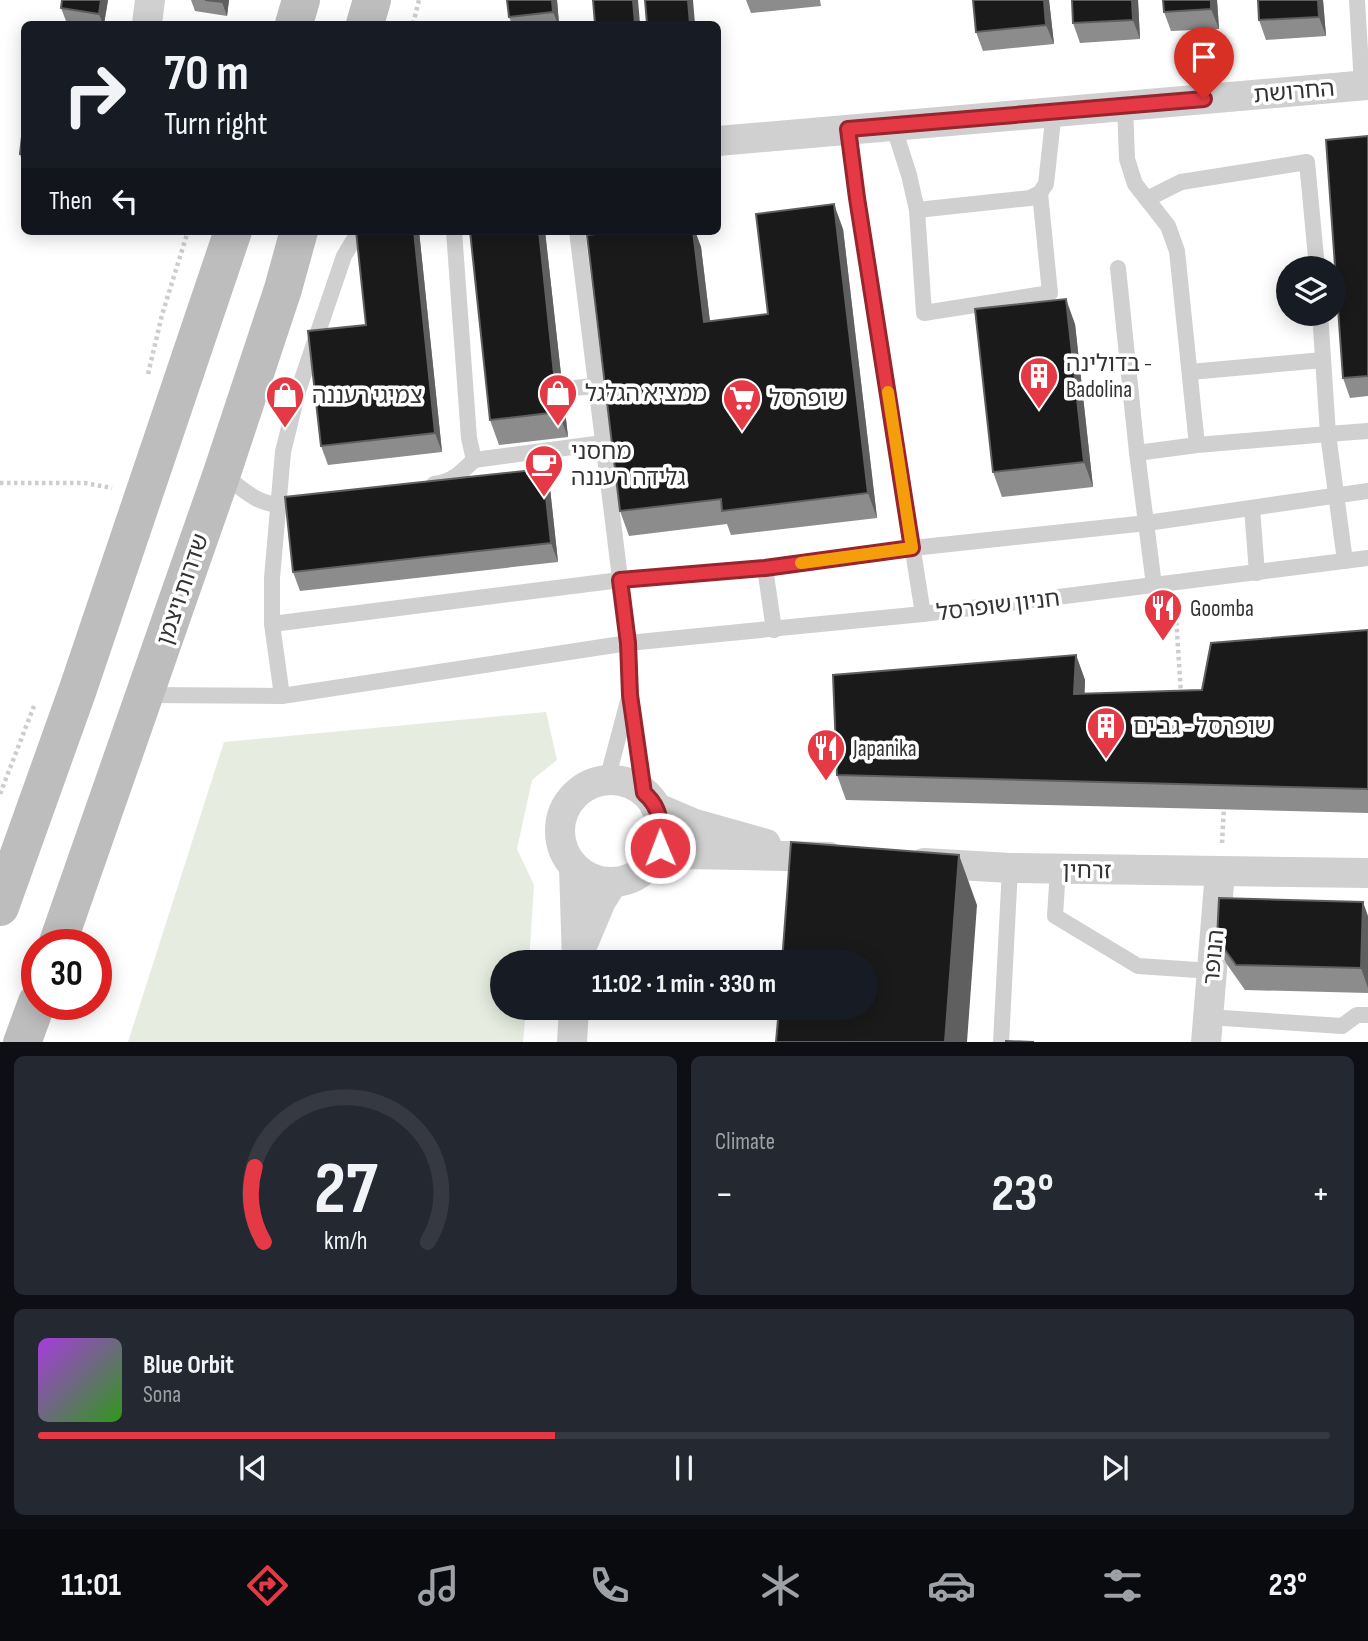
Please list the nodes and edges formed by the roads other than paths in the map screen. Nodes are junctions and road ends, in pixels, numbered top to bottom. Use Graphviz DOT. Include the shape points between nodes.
graph roads {
  1 [pos="150,0"];
  2 [pos="301,0"];
  3 [pos="372,0"];
  4 [pos="1357,0"];
  5 [pos="147,21"];
  6 [pos="295,21"];
  7 [pos="366,21"];
  8 [pos="1365,85"];
  9 [pos="1125,106"];
  10 [pos="1054,111"];
  11 [pos="893,125"];
  12 [pos="848,129"];
  13 [pos="721,141"];
  14 [pos="1040,193"];
  15 [pos="1147,199"];
  16 [pos="917,210"];
  17 [pos="232,235"];
  18 [pos="298,235"];
  19 [pos="311,235"];
  20 [pos="357,235"];
  21 [pos="454,235"];
  22 [pos="577,235"];
  23 [pos="1316,256"];
  24 [pos="1118,268"];
  25 [pos="283,289"];
  26 [pos="1321,326"];
  27 [pos="1323,360"];
  28 [pos="1189,372"];
  29 [pos="596,386"];
  30 [pos="562,389"];
  31 [pos="1368,431"];
  32 [pos="1328,434"];
  33 [pos="603,443"];
  34 [pos="1197,445"];
  35 [pos="1137,453"];
  36 [pos="474,460"];
  37 [pos="222,473"];
  38 [pos="420,486"];
  39 [pos="1368,491"];
  40 [pos="1334,496"];
  41 [pos="303,502"];
  42 [pos="278,505"];
  43 [pos="1252,508"];
  44 [pos="1147,523"];
  45 [pos="912,548"];
  46 [pos="1368,558"];
  47 [pos="1345,561"];
  48 [pos="765,568"];
  49 [pos="1257,573"];
  50 [pos="620,580"];
  51 [pos="1154,586"];
  52 [pos="923,614"];
  53 [pos="272,624"];
  54 [pos="774,630"];
  55 [pos="628,643"];
  56 [pos="146,695"];
  57 [pos="630,695"];
  58 [pos="282,696"];
  59 [pos="607,780"];
  60 [pos="650,800"];
  61 [pos="893,861"];
  62 [pos="651,863"];
  63 [pos="574,867"];
  64 [pos="1010,868"];
  65 [pos="1058,869"];
  66 [pos="1220,872"];
  67 [pos="1368,873"];
  68 [pos="613,882"];
  69 [pos="0,907"];
  70 [pos="63,929"];
  71 [pos="577,950"];
  72 [pos="581,950"];
  73 [pos="1212,971"];
  74 [pos="1368,1015"];
  75 [pos="30,1020"];
  76 [pos="41,1020"];
  77 [pos="573,1020"];
  78 [pos="1207,1030"];
  79 [pos="22,1042"];
  80 [pos="40,1042"];
  81 [pos="572,1042"];
  82 [pos="1001,1042"];
  1 -- 5 [label="street"];
  2 -- 6 [label="main road"];
  3 -- 7 [label="main road"];
  4 -- 8 [label="lane"];
  8 -- 9 [label="street, החרושת"];
  9 -- 10 [label="street, החרושת"];
  9 -- 15 [label="lane" via="1127,159 1135,184"];
  10 -- 11 [label="street, החרושת"];
  10 -- 14 [label="lane" via="1046,184"];
  11 -- 12 [label="street, החרושת"];
  11 -- 16 [label="lane"];
  12 -- 13 [label="street, החרושת"];
  12 -- 45 [label="lane"];
  14 -- 16 [label="lane" via="1031,198"];
  14 -- 16 [label="lane" via="1050,293 925,313"];
  15 -- 23 [label="lane" via="1181,182 1307,162"];
  15 -- 28 [label="lane" via="1168,226 1177,251"];
  17 -- 69 [label="main road"];
  18 -- 25 [label="main road, שדרות ויצמן"];
  19 -- 25 [label="main road"];
  20 -- 42 [label="lane" via="344,256 298,391 283,452"];
  21 -- 36 [label="lane"];
  22 -- 29 [label="lane"];
  24 -- 35 [label="lane"];
  25 -- 37 [label="main road, שדרות ויצמן"];
  26 -- 27 [label="lane"];
  27 -- 28 [label="lane"];
  27 -- 32 [label="lane"];
  28 -- 34 [label="lane"];
  29 -- 30 [label="lane"];
  29 -- 33 [label="lane"];
  31 -- 32 [label="lane"];
  32 -- 34 [label="lane"];
  32 -- 40 [label="lane"];
  33 -- 36 [label="lane"];
  33 -- 50 [label="lane"];
  34 -- 35 [label="lane"];
  35 -- 44 [label="lane"];
  36 -- 38 [label="lane" via="446,483"];
  37 -- 42 [label="lane" via="257,500"];
  37 -- 56 [label="main road, שדרות ויצמן"];
  39 -- 40 [label="lane"];
  40 -- 43 [label="lane"];
  40 -- 47 [label="lane"];
  41 -- 42 [label="lane"];
  42 -- 53 [label="lane"];
  43 -- 44 [label="lane"];
  43 -- 49 [label="lane"];
  44 -- 45 [label="lane"];
  44 -- 51 [label="lane"];
  45 -- 48 [label="lane"];
  45 -- 52 [label="lane"];
  46 -- 47 [label="lane, חניון שופרסל"];
  47 -- 49 [label="lane, חניון שופרסל"];
  48 -- 50 [label="lane"];
  48 -- 54 [label="lane"];
  49 -- 51 [label="lane, חניון שופרסל"];
  50 -- 53 [label="lane"];
  50 -- 55 [label="lane"];
  51 -- 52 [label="lane, חניון שופרסל"];
  52 -- 54 [label="lane, חניון שופרסל"];
  53 -- 58 [label="lane"];
  54 -- 55 [label="lane, חניון שופרסל"];
  55 -- 57 [label="lane"];
  55 -- 58 [label="lane, חניון שופרסל"];
  56 -- 58 [label="lane, חניון שופרסל"];
  56 -- 70 [label="main road, שדרות ויצמן"];
  57 -- 59 [label="lane"];
  57 -- 60 [label="lane"];
  59 -- 60 [label="street" via="623,781"];
  59 -- 63 [label="street" via="591,784 566,806 560,838"];
  60 -- 62 [label="street" via="662,831 660,848"];
  60 -- 62 [label="street" via="695,824 829,860 688,854"];
  61 -- 64 [label="street, זרחין"];
  62 -- 68 [label="street" via="638,875"];
  63 -- 68 [label="street" via="588,878"];
  63 -- 71 [label="street"];
  64 -- 65 [label="street, זרחין"];
  64 -- 82 [label="lane"];
  65 -- 66 [label="street, זרחין"];
  65 -- 73 [label="lane" via="1055,916 1138,966"];
  66 -- 67 [label="street, זרחין"];
  66 -- 73 [label="street, הנופר"];
  68 -- 72 [label="street"];
  73 -- 78 [label="street, הנופר"];
  74 -- 78 [label="lane" via="1357,1015 1342,1026"];
  75 -- 79 [label="main road"];
  76 -- 80 [label="main road"];
  77 -- 81 [label="street"];
}
